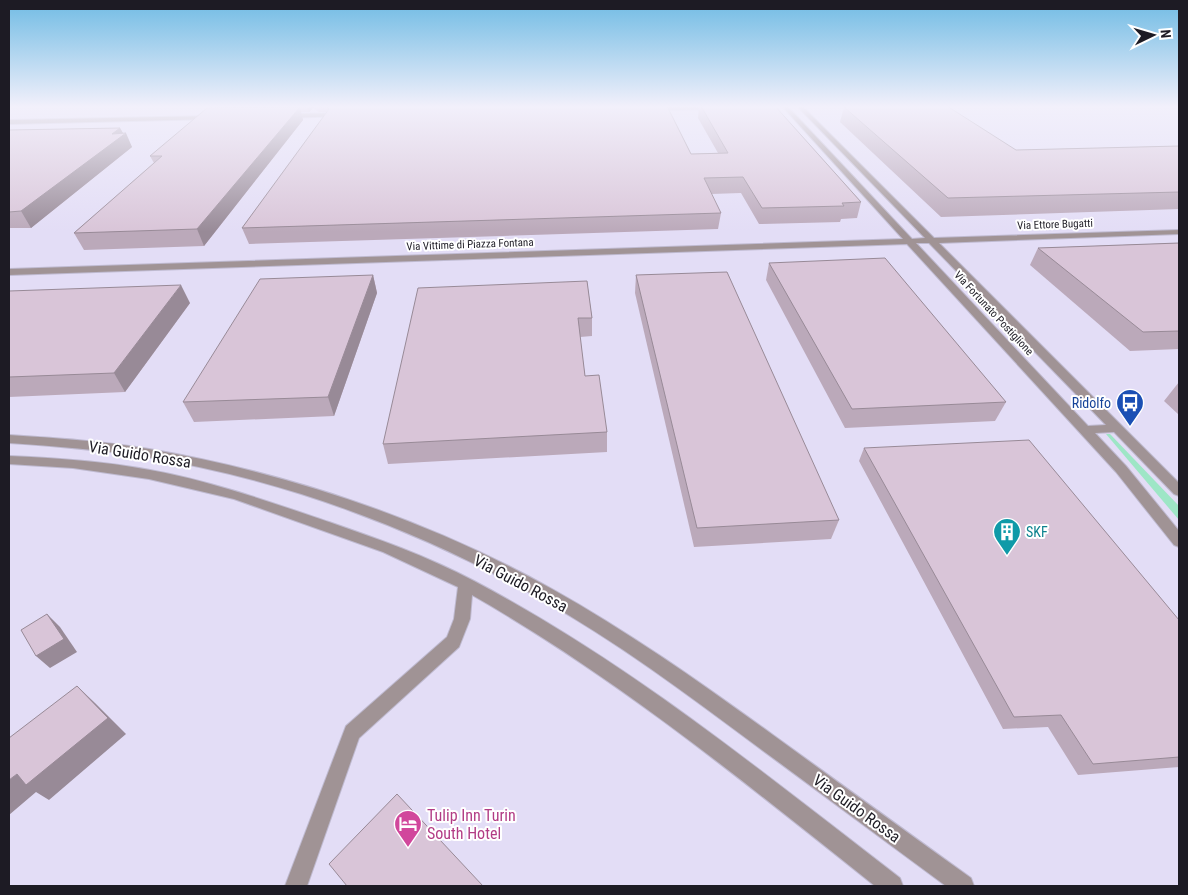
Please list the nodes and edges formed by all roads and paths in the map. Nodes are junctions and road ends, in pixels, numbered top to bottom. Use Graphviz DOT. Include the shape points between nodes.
graph roads {
  1 [pos="825,149"];
  2 [pos="842,149"];
  3 [pos="1179,232"];
  4 [pos="910,240"];
  5 [pos="932,240"];
  6 [pos="9,272"];
  7 [pos="1116,428"];
  8 [pos="1086,430"];
  9 [pos="9,439"];
  10 [pos="9,460"];
  11 [pos="1179,492"];
  12 [pos="1179,541"];
  13 [pos="466,584"];
  14 [pos="296,886"];
  15 [pos="892,886"];
  16 [pos="963,886"];
  1 -- 4 [label="street, Via Fortunato Postiglione"];
  2 -- 5 [label="street, Via Fortunato Postiglione"];
  3 -- 5 [label="street, Via Ettore Bugatti"];
  4 -- 5 [label="street, Via Vittime di Piazza Fontana"];
  4 -- 6 [label="street, Via Vittime di Piazza Fontana"];
  4 -- 8 [label="street, Via Fortunato Postiglione"];
  5 -- 7 [label="street, Via Fortunato Postiglione"];
  7 -- 8 [label="street"];
  7 -- 11 [label="street, Via Fortunato Postiglione"];
  8 -- 12 [label="street, Via Fortunato Postiglione" via="1122,469"];
  9 -- 16 [label="street, Via Guido Rossa" via="165,456 257,476 408,528 483,563 544,592 652,659"];
  10 -- 13 [label="street, Via Guido Rossa" via="149,474 236,495 388,548"];
  13 -- 14 [label="street" via="462,619 454,642 352,732"];
  13 -- 15 [label="street, Via Guido Rossa" via="525,617 639,691"];
}
